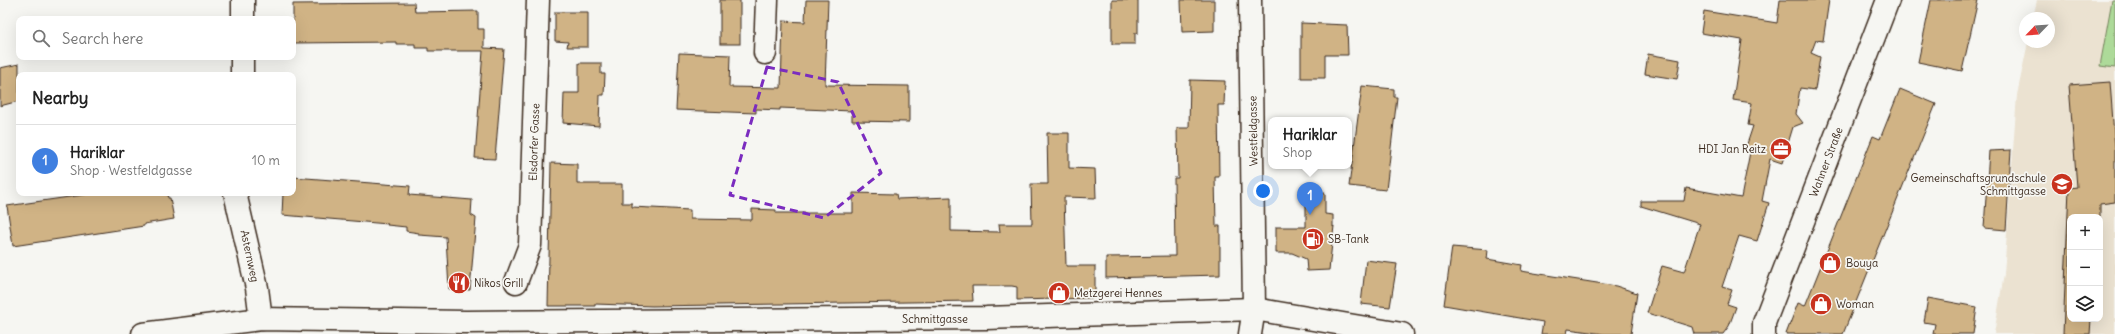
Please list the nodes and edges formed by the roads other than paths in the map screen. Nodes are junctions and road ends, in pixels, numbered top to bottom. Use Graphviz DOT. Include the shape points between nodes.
graph roads {
  1 [pos="243,0"];
  2 [pos="538,0"];
  3 [pos="767,0"];
  4 [pos="1250,0"];
  5 [pos="1888,0"];
  6 [pos="243,16"];
  7 [pos="765,53"];
  8 [pos="242,60"];
  9 [pos="242,72"];
  10 [pos="236,196"];
  11 [pos="516,282"];
  12 [pos="1254,309"];
  13 [pos="261,319"];
  14 [pos="586,321"];
  15 [pos="466,322"];
  16 [pos="1760,330"];
  17 [pos="143,334"];
  18 [pos="488,334"];
  19 [pos="562,334"];
  20 [pos="1250,334"];
  21 [pos="1402,334"];
  1 -- 6 [label="main road"];
  2 -- 11 [label="main road, Elsdorfer Gasse" via="530,244"];
  3 -- 7 [label="main road"];
  4 -- 12 [label="main road, Westfeldgasse"];
  5 -- 16 [label="main road, Wahner Straße"];
  8 -- 9 [label="main road"];
  10 -- 13 [label="main road, Asternweg" via="257,288"];
  12 -- 14 [label="main road, Schmittgasse" via="999,318"];
  12 -- 20 [label="main road, Westfeldgasse"];
  12 -- 21 [label="main road, Schmittgasse"];
  13 -- 15 [label="main road, Schmittgasse"];
  13 -- 17 [label="main road, Schmittgasse"];
  14 -- 15 [label="main road, Schmittgasse"];
  14 -- 19 [label="main road"];
  15 -- 18 [label="main road"];
}
